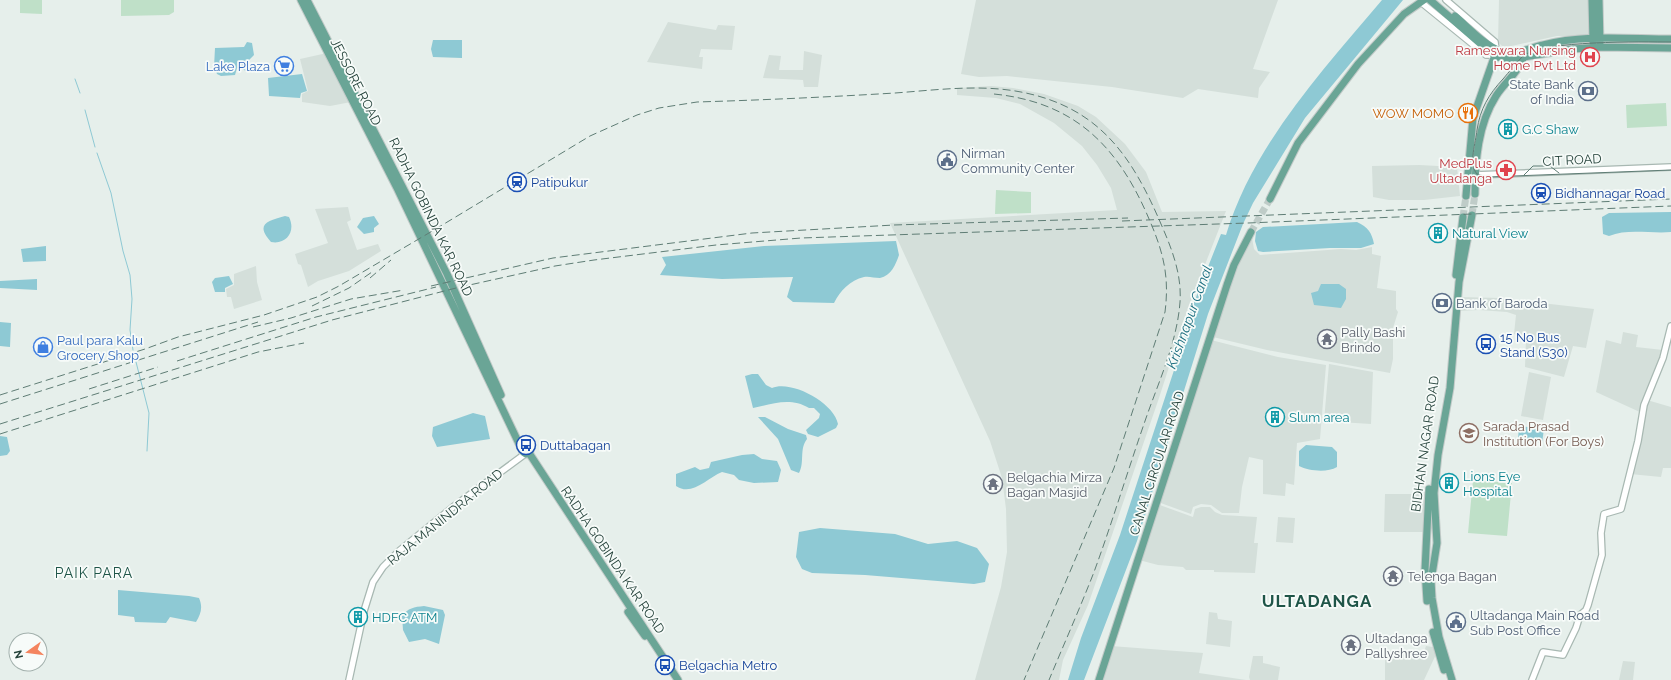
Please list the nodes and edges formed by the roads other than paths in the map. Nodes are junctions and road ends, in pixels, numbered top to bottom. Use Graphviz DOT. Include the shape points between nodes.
graph roads {
  1 [pos="301,0"];
  2 [pos="307,0"];
  3 [pos="1430,0"];
  4 [pos="1437,0"];
  5 [pos="1446,0"];
  6 [pos="1592,0"];
  7 [pos="1599,0"];
  8 [pos="1423,2"];
  9 [pos="1478,39"];
  10 [pos="1596,39"];
  11 [pos="1671,39"];
  12 [pos="1596,47"];
  13 [pos="1671,48"];
  14 [pos="1495,52"];
  15 [pos="1521,55"];
  16 [pos="1671,167"];
  17 [pos="1475,175"];
  18 [pos="398,184"];
  19 [pos="1475,194"];
  20 [pos="1466,196"];
  21 [pos="1270,199"];
  22 [pos="1472,215"];
  23 [pos="1462,221"];
  24 [pos="1251,232"];
  25 [pos="1458,281"];
  26 [pos="1671,326"];
  27 [pos="525,452"];
  28 [pos="349,680"];
  29 [pos="673,680"];
  30 [pos="678,680"];
  31 [pos="1099,680"];
  32 [pos="1447,680"];
  33 [pos="1452,680"];
  34 [pos="1532,680"];
  1 -- 18 [label="main road, JESSORE ROAD"];
  2 -- 18 [label="main road, RADHA GOBINDA KAR ROAD"];
  3 -- 9 [label="main road"];
  4 -- 9 [label="main road"];
  5 -- 14 [label="street" via="1495,42"];
  6 -- 10 [label="main road"];
  7 -- 10 [label="main road"];
  8 -- 14 [label="street" via="1486,55"];
  8 -- 21 [label="main road" via="1404,14 1358,64 1298,143"];
  9 -- 14 [label="main road"];
  10 -- 11 [label="main road"];
  10 -- 12 [label="main road"];
  10 -- 15 [label="main road" via="1563,40"];
  12 -- 13 [label="main road"];
  12 -- 15 [label="main road"];
  14 -- 15 [label="main road" via="1505,59"];
  14 -- 20 [label="main road" via="1473,118"];
  15 -- 17 [label="main road" via="1518,68 1495,97 1485,116"];
  16 -- 17 [label="street, CIT ROAD"];
  17 -- 19 [label="main road"];
  18 -- 27 [label="main road, JESSORE ROAD"];
  18 -- 27 [label="main road, RADHA GOBINDA KAR ROAD" via="447,274"];
  22 -- 25 [label="main road"];
  23 -- 25 [label="main road"];
  24 -- 31 [label="main road, CANAL CIRCULAR ROAD" via="1227,285"];
  25 -- 32 [label="main road, BIDHAN NAGAR ROAD" via="1429,493 1425,570 1432,628"];
  25 -- 33 [label="main road, BIDHAN NAGAR ROAD" via="1450,388 1434,493 1437,543 1431,581 1433,615"];
  26 -- 34 [label="street" via="1663,358 1644,405 1638,442 1621,509 1604,514 1602,555 1586,610 1580,615 1563,655 1543,652"];
  27 -- 28 [label="street, RAJA MANINDRA ROAD" via="518,454 515,461 424,530 383,568 373,582 364,611"];
  27 -- 29 [label="main road" via="537,475"];
  27 -- 30 [label="main road, RADHA GOBINDA KAR ROAD"];
}
